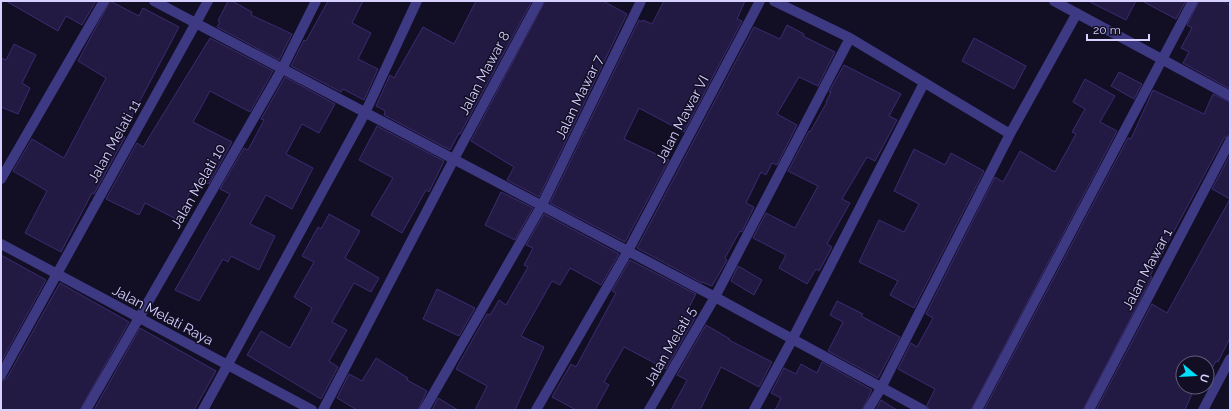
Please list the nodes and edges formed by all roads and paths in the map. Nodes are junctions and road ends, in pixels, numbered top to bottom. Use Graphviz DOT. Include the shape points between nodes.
graph roads {
  1 [pos="104,1"];
  2 [pos="154,1"];
  3 [pos="208,1"];
  4 [pos="316,1"];
  5 [pos="417,1"];
  6 [pos="540,1"];
  7 [pos="641,1"];
  8 [pos="760,1"];
  9 [pos="774,1"];
  10 [pos="1054,1"];
  11 [pos="1193,1"];
  12 [pos="1077,13"];
  13 [pos="196,23"];
  14 [pos="850,38"];
  15 [pos="1162,60"];
  16 [pos="282,69"];
  17 [pos="924,82"];
  18 [pos="1230,96"];
  19 [pos="365,113"];
  20 [pos="1010,134"];
  21 [pos="1230,141"];
  22 [pos="454,159"];
  23 [pos="1,179"];
  24 [pos="542,205"];
  25 [pos="1,244"];
  26 [pos="628,251"];
  27 [pos="57,274"];
  28 [pos="715,296"];
  29 [pos="139,317"];
  30 [pos="792,340"];
  31 [pos="1230,359"];
  32 [pos="228,365"];
  33 [pos="1,375"];
  34 [pos="881,388"];
  35 [pos="86,410"];
  36 [pos="203,410"];
  37 [pos="312,410"];
  38 [pos="323,410"];
  39 [pos="424,410"];
  40 [pos="536,410"];
  41 [pos="649,410"];
  42 [pos="754,410"];
  43 [pos="868,410"];
  44 [pos="923,410"];
  45 [pos="977,410"];
  46 [pos="1089,410"];
  47 [pos="1203,410"];
  1 -- 23 [label="street"];
  2 -- 13 [label="street"];
  3 -- 13 [label="street"];
  4 -- 16 [label="street, Jalan Melati 10"];
  5 -- 19 [label="street"];
  6 -- 22 [label="street, Jalan Mawar 8"];
  7 -- 24 [label="street, Jalan Mawar 7"];
  8 -- 26 [label="street, Jalan Mawar VI"];
  9 -- 14 [label="street"];
  10 -- 12 [label="street"];
  11 -- 15 [label="street"];
  12 -- 15 [label="street"];
  12 -- 20 [label="street"];
  13 -- 16 [label="street"];
  13 -- 27 [label="street, Jalan Melati 11"];
  14 -- 17 [label="street"];
  14 -- 28 [label="street, Jalan Melati 5"];
  15 -- 18 [label="street"];
  15 -- 45 [label="street"];
  16 -- 19 [label="street"];
  16 -- 29 [label="street, Jalan Melati 10"];
  17 -- 20 [label="street"];
  17 -- 30 [label="street"];
  19 -- 22 [label="street"];
  19 -- 32 [label="street"];
  20 -- 34 [label="street"];
  21 -- 46 [label="street, Jalan Mawar 1"];
  22 -- 24 [label="street"];
  22 -- 38 [label="street, Jalan Mawar 8"];
  24 -- 26 [label="street"];
  24 -- 39 [label="street, Jalan Mawar 7"];
  25 -- 27 [label="street, Jalan Melati Raya"];
  26 -- 28 [label="street"];
  26 -- 40 [label="street, Jalan Mawar VI"];
  27 -- 29 [label="street, Jalan Melati Raya"];
  27 -- 33 [label="street, Jalan Melati 11"];
  28 -- 30 [label="street"];
  28 -- 41 [label="street, Jalan Melati 5"];
  29 -- 32 [label="street, Jalan Melati Raya"];
  29 -- 35 [label="street, Jalan Melati 10"];
  30 -- 34 [label="street"];
  30 -- 42 [label="street"];
  31 -- 47 [label="street"];
  32 -- 36 [label="street"];
  32 -- 37 [label="street, Jalan Melati Raya"];
  34 -- 43 [label="street"];
  34 -- 44 [label="street"];
}
